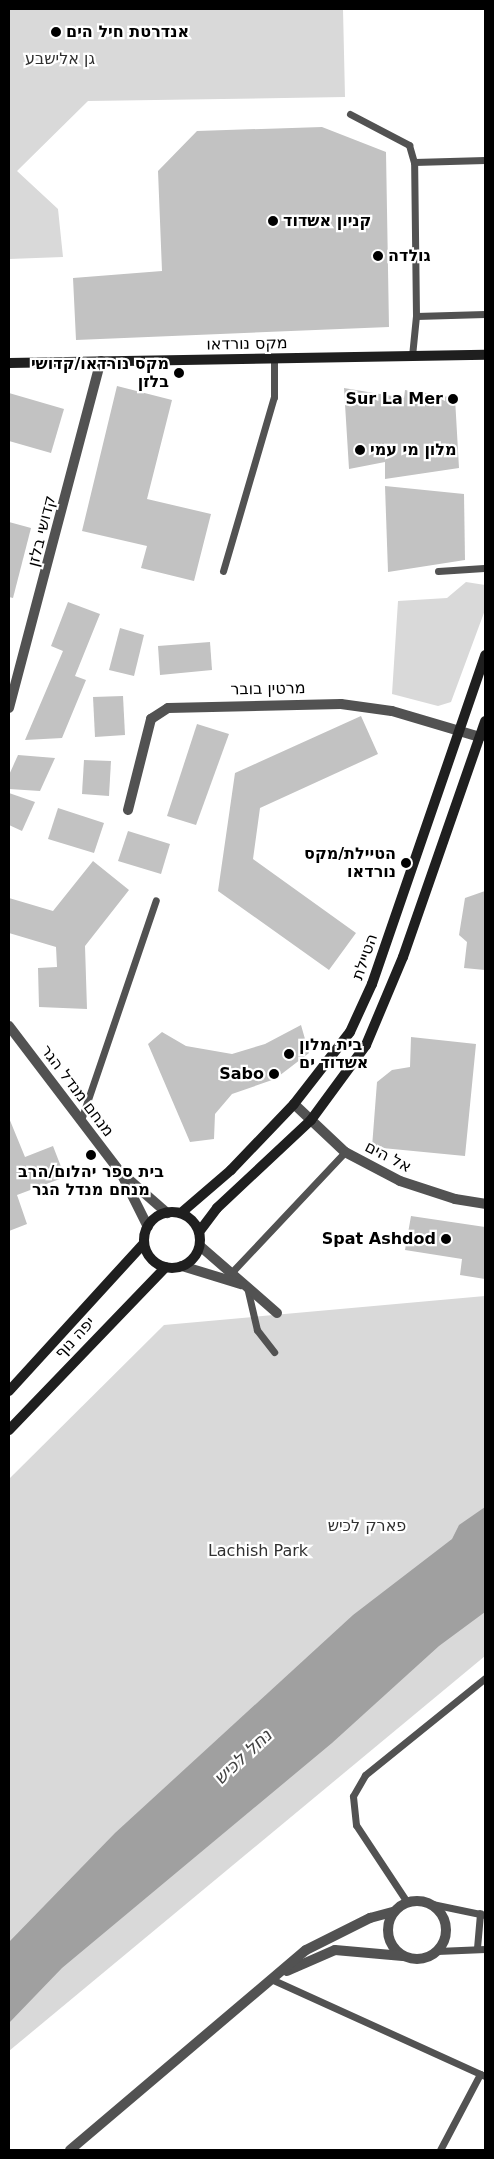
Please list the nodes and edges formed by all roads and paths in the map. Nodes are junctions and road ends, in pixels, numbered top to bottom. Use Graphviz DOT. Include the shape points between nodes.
graph roads {
  1 [pos="350,114"];
  2 [pos="485,160"];
  3 [pos="414,162"];
  4 [pos="485,314"];
  5 [pos="416,316"];
  6 [pos="485,355"];
  7 [pos="412,356"];
  8 [pos="274,358"];
  9 [pos="101,361"];
  10 [pos="9,363"];
  11 [pos="484,568"];
  12 [pos="438,571"];
  13 [pos="223,572"];
  14 [pos="485,655"];
  15 [pos="9,708"];
  16 [pos="485,721"];
  17 [pos="460,731"];
  18 [pos="480,737"];
  19 [pos="128,810"];
  20 [pos="156,900"];
  21 [pos="9,1026"];
  22 [pos="294,1104"];
  23 [pos="81,1120"];
  24 [pos="311,1120"];
  25 [pos="346,1152"];
  26 [pos="121,1173"];
  27 [pos="485,1204"];
  28 [pos="167,1212"];
  29 [pos="181,1213"];
  30 [pos="148,1227"];
  31 [pos="199,1232"];
  32 [pos="144,1243"];
  33 [pos="200,1246"];
  34 [pos="182,1266"];
  35 [pos="166,1267"];
  36 [pos="231,1273"];
  37 [pos="247,1286"];
  38 [pos="277,1313"];
  39 [pos="274,1352"];
  40 [pos="9,1391"];
  41 [pos="9,1430"];
  42 [pos="485,1678"];
  43 [pos="407,1902"];
  44 [pos="432,1904"];
  45 [pos="393,1912"];
  46 [pos="483,1914"];
  47 [pos="477,1948"];
  48 [pos="485,1948"];
  49 [pos="437,1951"];
  50 [pos="403,1956"];
  51 [pos="271,1979"];
  52 [pos="483,2075"];
  53 [pos="70,2150"];
  54 [pos="440,2150"];
  1 -- 3 [label="lane" via="410,145"];
  2 -- 3 [label="lane"];
  3 -- 5 [label="lane"];
  4 -- 5 [label="lane"];
  5 -- 7 [label="lane"];
  6 -- 7 [label="main road, מקס נורדאו"];
  7 -- 8 [label="main road, מקס נורדאו"];
  8 -- 9 [label="main road, מקס נורדאו"];
  8 -- 13 [label="lane" via="274,397"];
  9 -- 10 [label="main road, מקס נורדאו"];
  9 -- 15 [label="street, קדושי בלזן"];
  11 -- 12 [label="lane"];
  14 -- 17 [label="main road, הטיילת"];
  16 -- 18 [label="main road"];
  17 -- 18 [label="street, מרטין בובר"];
  17 -- 19 [label="street, מרטין בובר" via="392,710 341,704 168,708 151,719"];
  17 -- 22 [label="main road, הטיילת" via="362,1009 336,1053"];
  18 -- 24 [label="main road" via="378,1022 353,1066"];
  20 -- 23 [label="lane"];
  21 -- 23 [label="street, מנחם מנדל הגר"];
  22 -- 24 [label="street, אל הים"];
  22 -- 29 [label="main road, הטיילת" via="231,1170"];
  23 -- 26 [label="street, מנחם מנדל הגר"];
  24 -- 25 [label="street, אל הים"];
  24 -- 31 [label="main road" via="218,1208"];
  25 -- 27 [label="street, אל הים" via="426,1191"];
  25 -- 36 [label="lane"];
  26 -- 28 [label="street"];
  26 -- 30 [label="street"];
  28 -- 29 [label="main road"];
  28 -- 30 [label="main road"];
  29 -- 31 [label="main road"];
  30 -- 32 [label="main road"];
  31 -- 33 [label="main road"];
  32 -- 35 [label="main road" via="151,1258"];
  32 -- 40 [label="main road, יפה נוף"];
  33 -- 34 [label="main road"];
  33 -- 36 [label="street"];
  34 -- 35 [label="main road"];
  34 -- 37 [label="street"];
  35 -- 41 [label="main road, יפה נוף"];
  36 -- 37 [label="street"];
  37 -- 38 [label="street"];
  37 -- 39 [label="lane" via="257,1330"];
  42 -- 43 [label="lane" via="366,1775 353,1796 356,1825"];
  43 -- 44 [label="street"];
  43 -- 45 [label="street"];
  44 -- 46 [label="lane"];
  44 -- 49 [label="street" via="446,1926"];
  45 -- 50 [label="street" via="388,1936"];
  45 -- 51 [label="street" via="328,1938"];
  46 -- 47 [label="lane"];
  47 -- 48 [label="lane"];
  47 -- 49 [label="lane"];
  49 -- 50 [label="street" via="421,1959"];
  50 -- 51 [label="street" via="335,1950"];
  51 -- 52 [label="lane"];
  51 -- 53 [label="street"];
  52 -- 54 [label="lane"];
}
